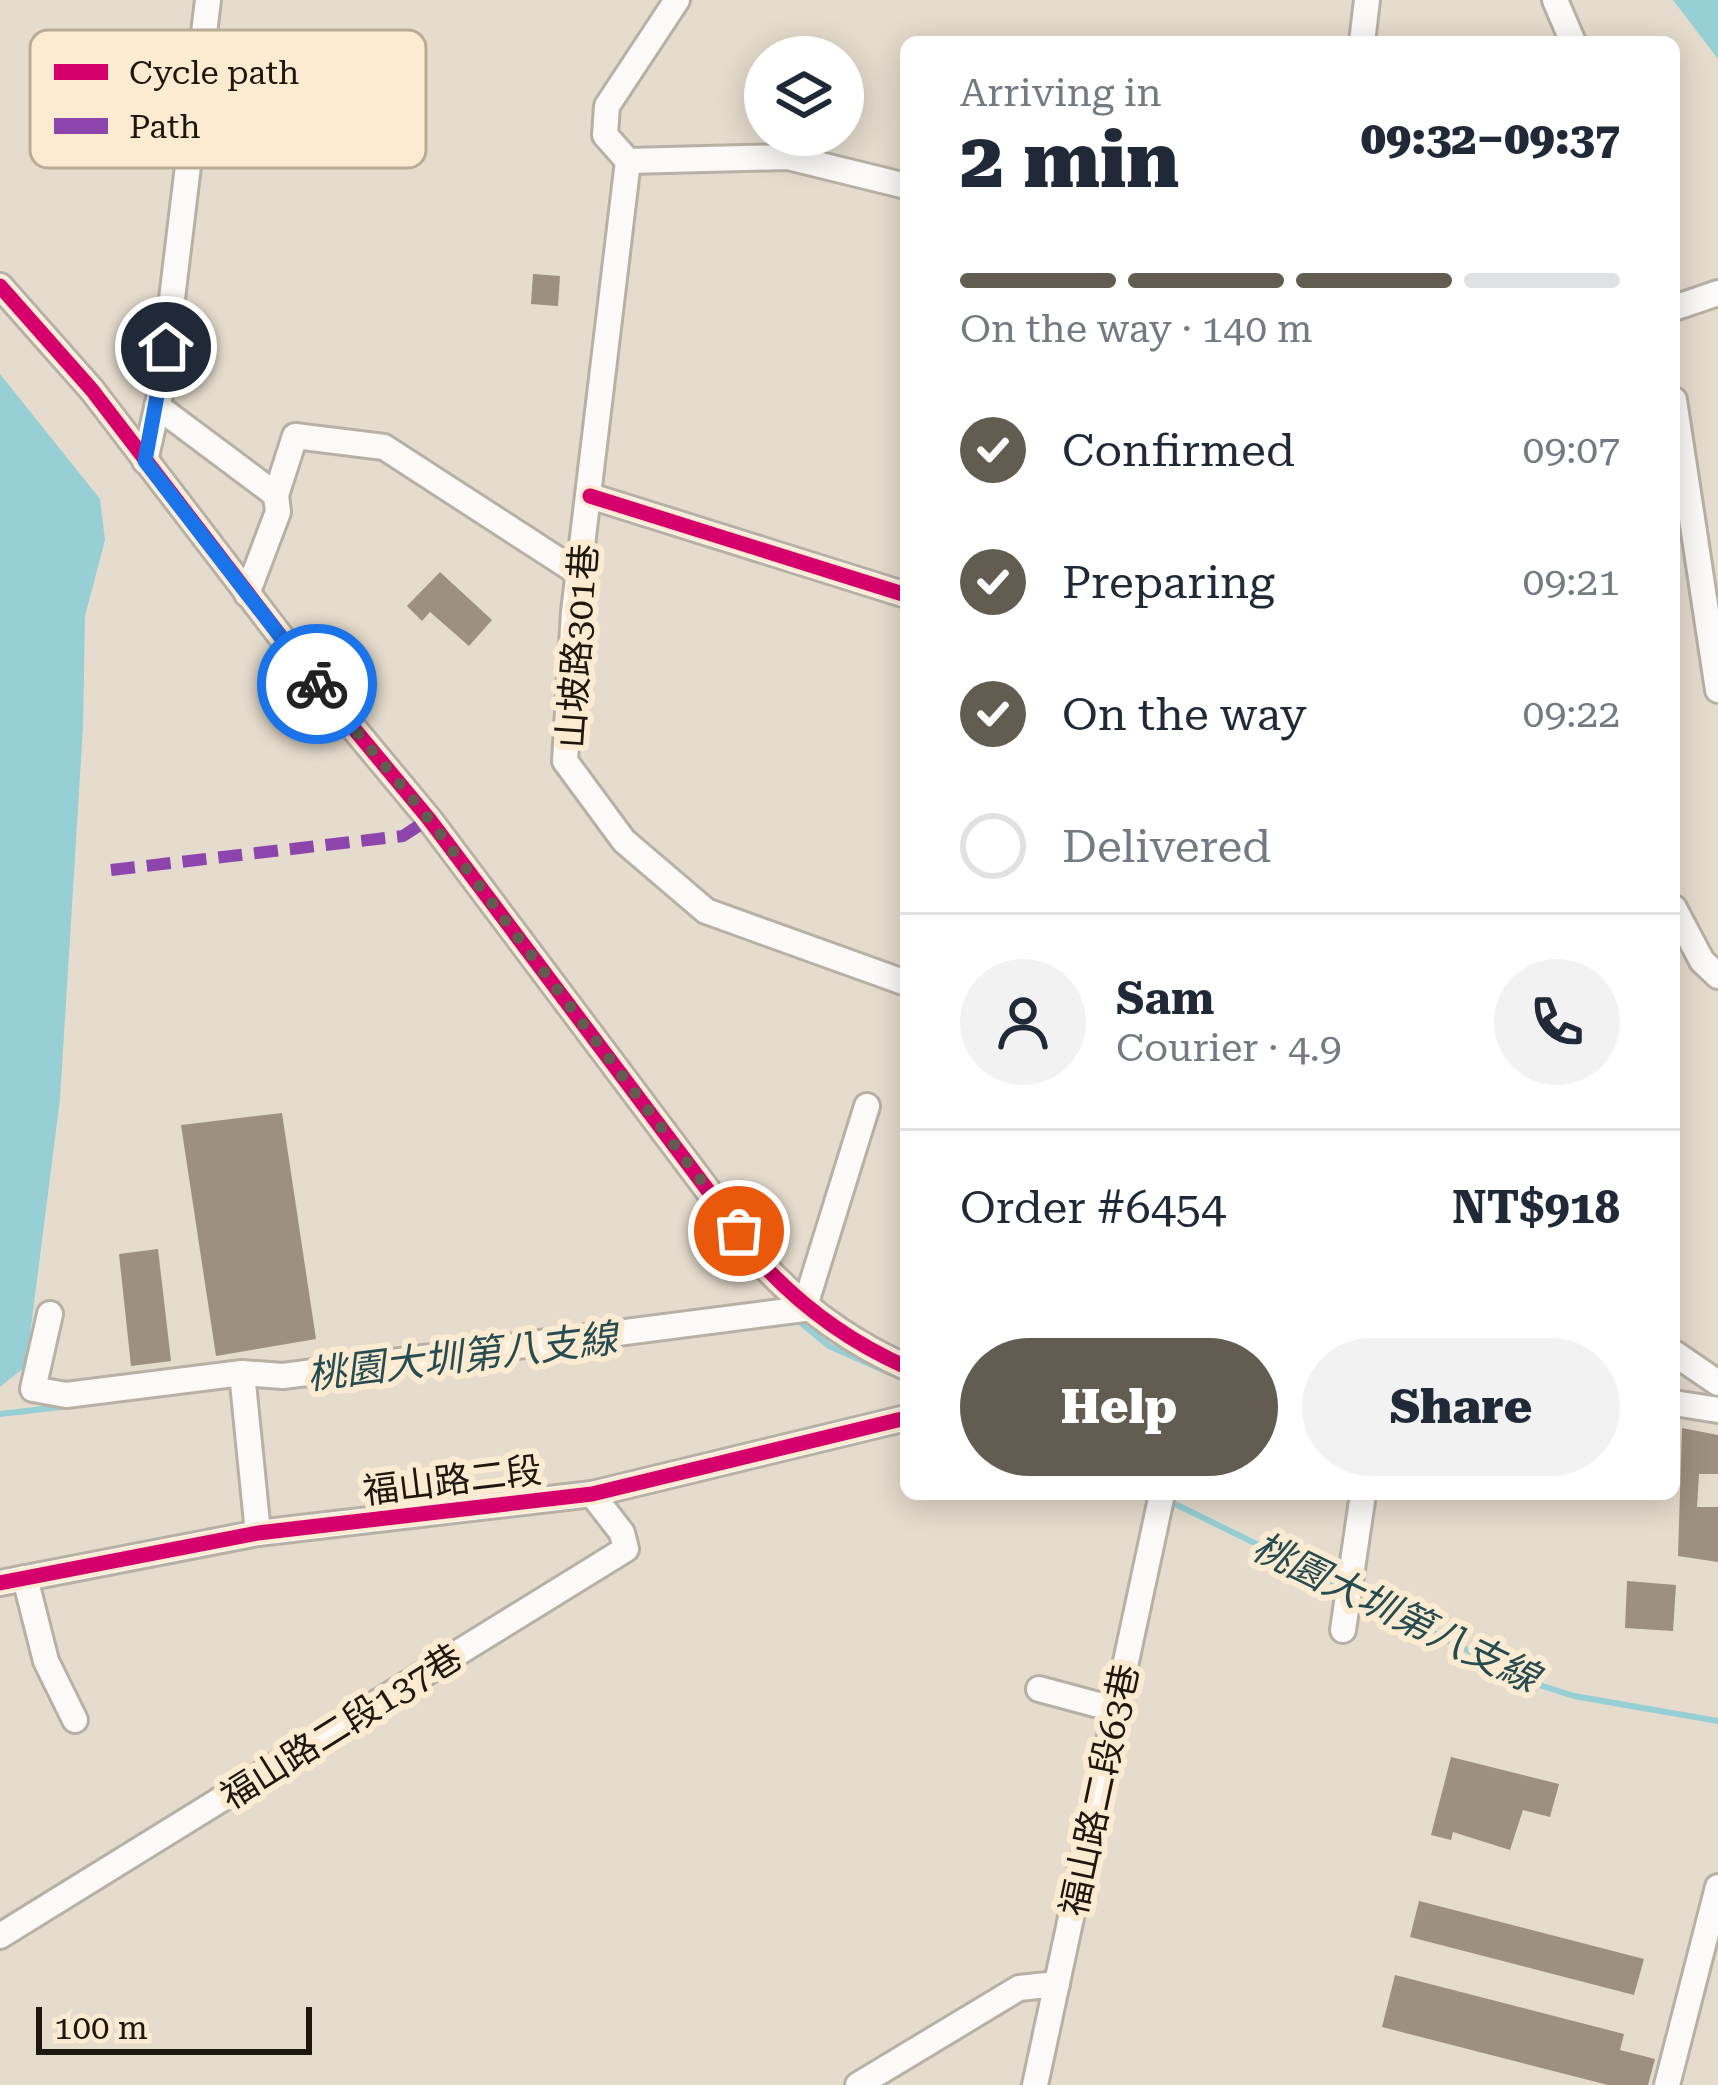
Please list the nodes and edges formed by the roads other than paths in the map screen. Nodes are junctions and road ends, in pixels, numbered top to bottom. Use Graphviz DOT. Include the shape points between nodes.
graph roads {
  1 [pos="208,0"];
  2 [pos="676,0"];
  3 [pos="1366,0"];
  4 [pos="1556,0"];
  5 [pos="204,30"];
  6 [pos="1362,36"];
  7 [pos="1571,36"];
  8 [pos="628,161"];
  9 [pos="187,168"];
  10 [pos="900,185"];
  11 [pos="0,286"];
  12 [pos="1718,293"];
  13 [pos="1680,306"];
  14 [pos="157,406"];
  15 [pos="1680,439"];
  16 [pos="145,461"];
  17 [pos="276,495"];
  18 [pos="590,496"];
  19 [pos="580,574"];
  20 [pos="247,594"];
  21 [pos="900,594"];
  22 [pos="1717,679"];
  23 [pos="1680,919"];
  24 [pos="1718,976"];
  25 [pos="900,981"];
  26 [pos="867,1106"];
  27 [pos="804,1309"];
  28 [pos="50,1314"];
  29 [pos="1680,1357"];
  30 [pos="900,1364"];
  31 [pos="242,1373"];
  32 [pos="1718,1383"];
  33 [pos="1680,1404"];
  34 [pos="1718,1410"];
  35 [pos="900,1419"];
  36 [pos="592,1494"];
  37 [pos="1161,1500"];
  38 [pos="1362,1500"];
  39 [pos="258,1533"];
  40 [pos="12,1581"];
  41 [pos="1343,1630"];
  42 [pos="1039,1688"];
  43 [pos="1117,1710"];
  44 [pos="74,1720"];
  45 [pos="1718,1887"];
  46 [pos="0,1936"];
  47 [pos="1057,1984"];
  48 [pos="858,2085"];
  49 [pos="1035,2085"];
  50 [pos="1667,2085"];
  1 -- 5 [label="street"];
  2 -- 8 [label="street, 山坡路301巷" via="607,106 605,135"];
  3 -- 6 [label="street"];
  4 -- 7 [label="street"];
  8 -- 10 [label="street" via="788,157"];
  8 -- 18 [label="street, 山坡路301巷"];
  9 -- 14 [label="street"];
  11 -- 16 [label="street"];
  12 -- 13 [label="street"];
  14 -- 16 [label="street"];
  14 -- 17 [label="street"];
  15 -- 22 [label="street"];
  16 -- 20 [label="street"];
  17 -- 19 [label="street" via="296,436 384,447"];
  17 -- 20 [label="street" via="278,512"];
  18 -- 19 [label="street, 山坡路301巷"];
  18 -- 21 [label="street"];
  19 -- 25 [label="street, 山坡路301巷" via="565,761 624,841 706,911"];
  20 -- 27 [label="street"];
  23 -- 24 [label="street"];
  26 -- 27 [label="street"];
  27 -- 30 [label="street"];
  27 -- 31 [label="street" via="304,1374"];
  28 -- 31 [label="street" via="33,1389 66,1395"];
  29 -- 32 [label="street"];
  31 -- 39 [label="street"];
  33 -- 34 [label="street"];
  35 -- 36 [label="street, 福山路二段"];
  36 -- 39 [label="street, 福山路二段"];
  36 -- 46 [label="street, 福山路二段137巷" via="626,1549"];
  37 -- 43 [label="street, 福山路二段63巷"];
  38 -- 41 [label="street"];
  39 -- 40 [label="street, 福山路二段"];
  40 -- 44 [label="street"];
  42 -- 43 [label="street"];
  43 -- 47 [label="street, 福山路二段63巷"];
  45 -- 50 [label="street"];
  47 -- 48 [label="street" via="1019,1988"];
  47 -- 49 [label="street, 福山路二段63巷"];
}
